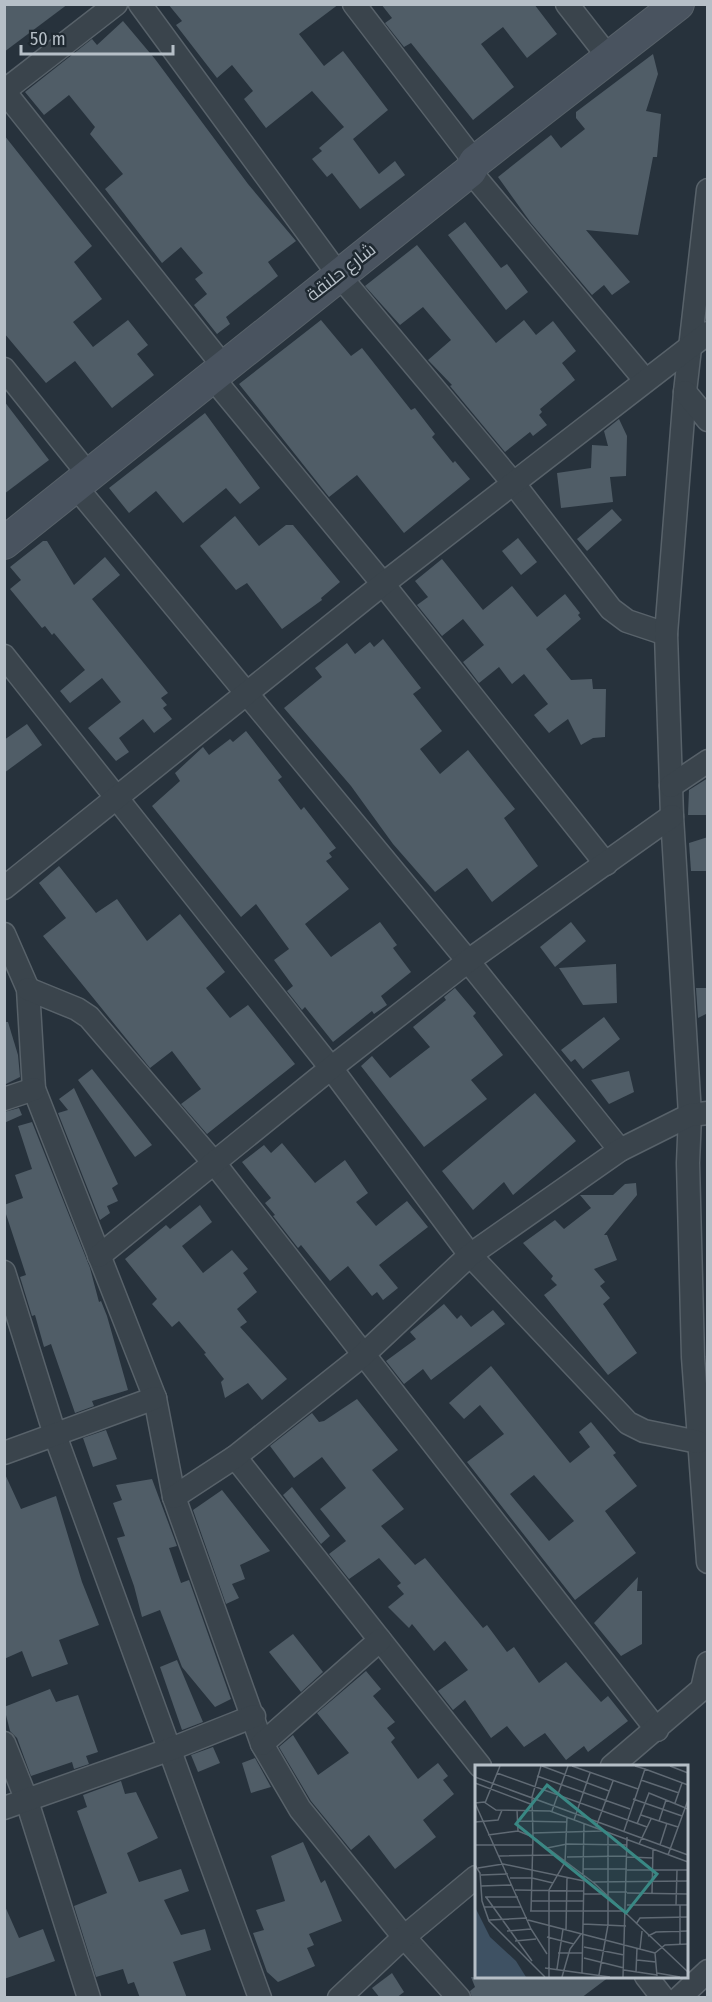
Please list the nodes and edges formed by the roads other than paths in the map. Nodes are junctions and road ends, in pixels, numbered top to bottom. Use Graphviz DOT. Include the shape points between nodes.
graph roads {
  1 [pos="116,4"];
  2 [pos="140,4"];
  3 [pos="354,4"];
  4 [pos="567,4"];
  5 [pos="678,4"];
  6 [pos="610,59"];
  7 [pos="472,166"];
  8 [pos="708,190"];
  9 [pos="338,274"];
  10 [pos="708,333"];
  11 [pos="689,348"];
  12 [pos="4,369"];
  13 [pos="218,372"];
  14 [pos="645,380"];
  15 [pos="685,392"];
  16 [pos="708,420"];
  17 [pos="82,480"];
  18 [pos="514,484"];
  19 [pos="4,543"];
  20 [pos="383,584"];
  21 [pos="666,634"];
  22 [pos="4,656"];
  23 [pos="247,692"];
  24 [pos="708,761"];
  25 [pos="671,786"];
  26 [pos="115,797"];
  27 [pos="672,816"];
  28 [pos="606,864"];
  29 [pos="4,888"];
  30 [pos="4,934"];
  31 [pos="468,962"];
  32 [pos="28,989"];
  33 [pos="330,1068"];
  34 [pos="34,1089"];
  35 [pos="4,1099"];
  36 [pos="699,1114"];
  37 [pos="620,1150"];
  38 [pos="688,1163"];
  39 [pos="215,1164"];
  40 [pos="708,1184"];
  41 [pos="470,1255"];
  42 [pos="99,1256"];
  43 [pos="4,1272"];
  44 [pos="691,1282"];
  45 [pos="708,1300"];
  46 [pos="362,1356"];
  47 [pos="155,1398"];
  48 [pos="55,1435"];
  49 [pos="698,1442"];
  50 [pos="4,1453"];
  51 [pos="235,1457"];
  52 [pos="174,1497"];
  53 [pos="708,1562"];
  54 [pos="380,1640"];
  55 [pos="708,1663"];
  56 [pos="706,1694"];
  57 [pos="254,1716"];
  58 [pos="657,1730"];
  59 [pos="4,1743"];
  60 [pos="262,1744"];
  61 [pos="171,1749"];
  62 [pos="478,1765"];
  63 [pos="614,1765"];
  64 [pos="27,1801"];
  65 [pos="4,1808"];
  66 [pos="475,1879"];
  67 [pos="404,1937"];
  68 [pos="708,1971"];
  69 [pos="647,1978"];
  70 [pos="348,1994"];
  71 [pos="89,1998"];
  72 [pos="260,1998"];
  73 [pos="459,1998"];
  74 [pos="663,1998"];
  75 [pos="679,1998"];
  1 -- 13 [label="street" via="4,91"];
  2 -- 9 [label="street"];
  3 -- 7 [label="street"];
  4 -- 6 [label="street"];
  5 -- 6 [label="street, شارع حلنقة"];
  6 -- 7 [label="street, شارع حلنقة"];
  7 -- 9 [label="street, شارع حلنقة"];
  7 -- 14 [label="street"];
  8 -- 11 [label="street"];
  9 -- 13 [label="street, شارع حلنقة"];
  9 -- 18 [label="street"];
  10 -- 11 [label="street"];
  11 -- 14 [label="street"];
  11 -- 15 [label="street"];
  12 -- 17 [label="street"];
  13 -- 17 [label="street, شارع حلنقة"];
  13 -- 20 [label="street"];
  14 -- 18 [label="street"];
  15 -- 16 [label="street"];
  15 -- 21 [label="street"];
  17 -- 19 [label="street, شارع حلنقة"];
  17 -- 23 [label="street"];
  18 -- 20 [label="street"];
  18 -- 21 [label="street" via="618,616"];
  20 -- 23 [label="street"];
  20 -- 28 [label="street"];
  21 -- 25 [label="street"];
  22 -- 26 [label="street"];
  23 -- 26 [label="street"];
  23 -- 31 [label="street"];
  24 -- 25 [label="street"];
  25 -- 27 [label="street"];
  26 -- 29 [label="street"];
  26 -- 33 [label="street"];
  27 -- 28 [label="street"];
  27 -- 36 [label="street"];
  28 -- 31 [label="street"];
  30 -- 32 [label="street"];
  31 -- 33 [label="street"];
  31 -- 37 [label="street"];
  32 -- 34 [label="street"];
  32 -- 39 [label="street" via="89,1017"];
  33 -- 39 [label="street"];
  33 -- 41 [label="street"];
  34 -- 35 [label="street"];
  34 -- 42 [label="street"];
  36 -- 37 [label="street"];
  36 -- 38 [label="street"];
  37 -- 41 [label="street"];
  38 -- 40 [label="street"];
  38 -- 44 [label="street"];
  39 -- 42 [label="street"];
  39 -- 46 [label="street"];
  41 -- 46 [label="street"];
  41 -- 49 [label="street" via="628,1423 644,1431"];
  42 -- 47 [label="street"];
  43 -- 48 [label="street"];
  44 -- 45 [label="street"];
  44 -- 49 [label="street"];
  46 -- 51 [label="street"];
  46 -- 58 [label="street"];
  47 -- 48 [label="street"];
  47 -- 52 [label="street"];
  48 -- 50 [label="street"];
  48 -- 61 [label="street"];
  49 -- 53 [label="street"];
  51 -- 52 [label="street"];
  51 -- 54 [label="street"];
  52 -- 57 [label="street"];
  54 -- 60 [label="street"];
  54 -- 62 [label="street"];
  55 -- 56 [label="street"];
  56 -- 58 [label="street"];
  57 -- 60 [label="street"];
  57 -- 61 [label="street"];
  58 -- 63 [label="street"];
  59 -- 64 [label="street"];
  60 -- 67 [label="street" via="300,1809"];
  61 -- 64 [label="street"];
  61 -- 72 [label="street"];
  64 -- 65 [label="street"];
  64 -- 71 [label="street"];
  66 -- 67 [label="street"];
  67 -- 70 [label="street"];
  67 -- 73 [label="street"];
  68 -- 75 [label="street"];
  69 -- 74 [label="street"];
}
